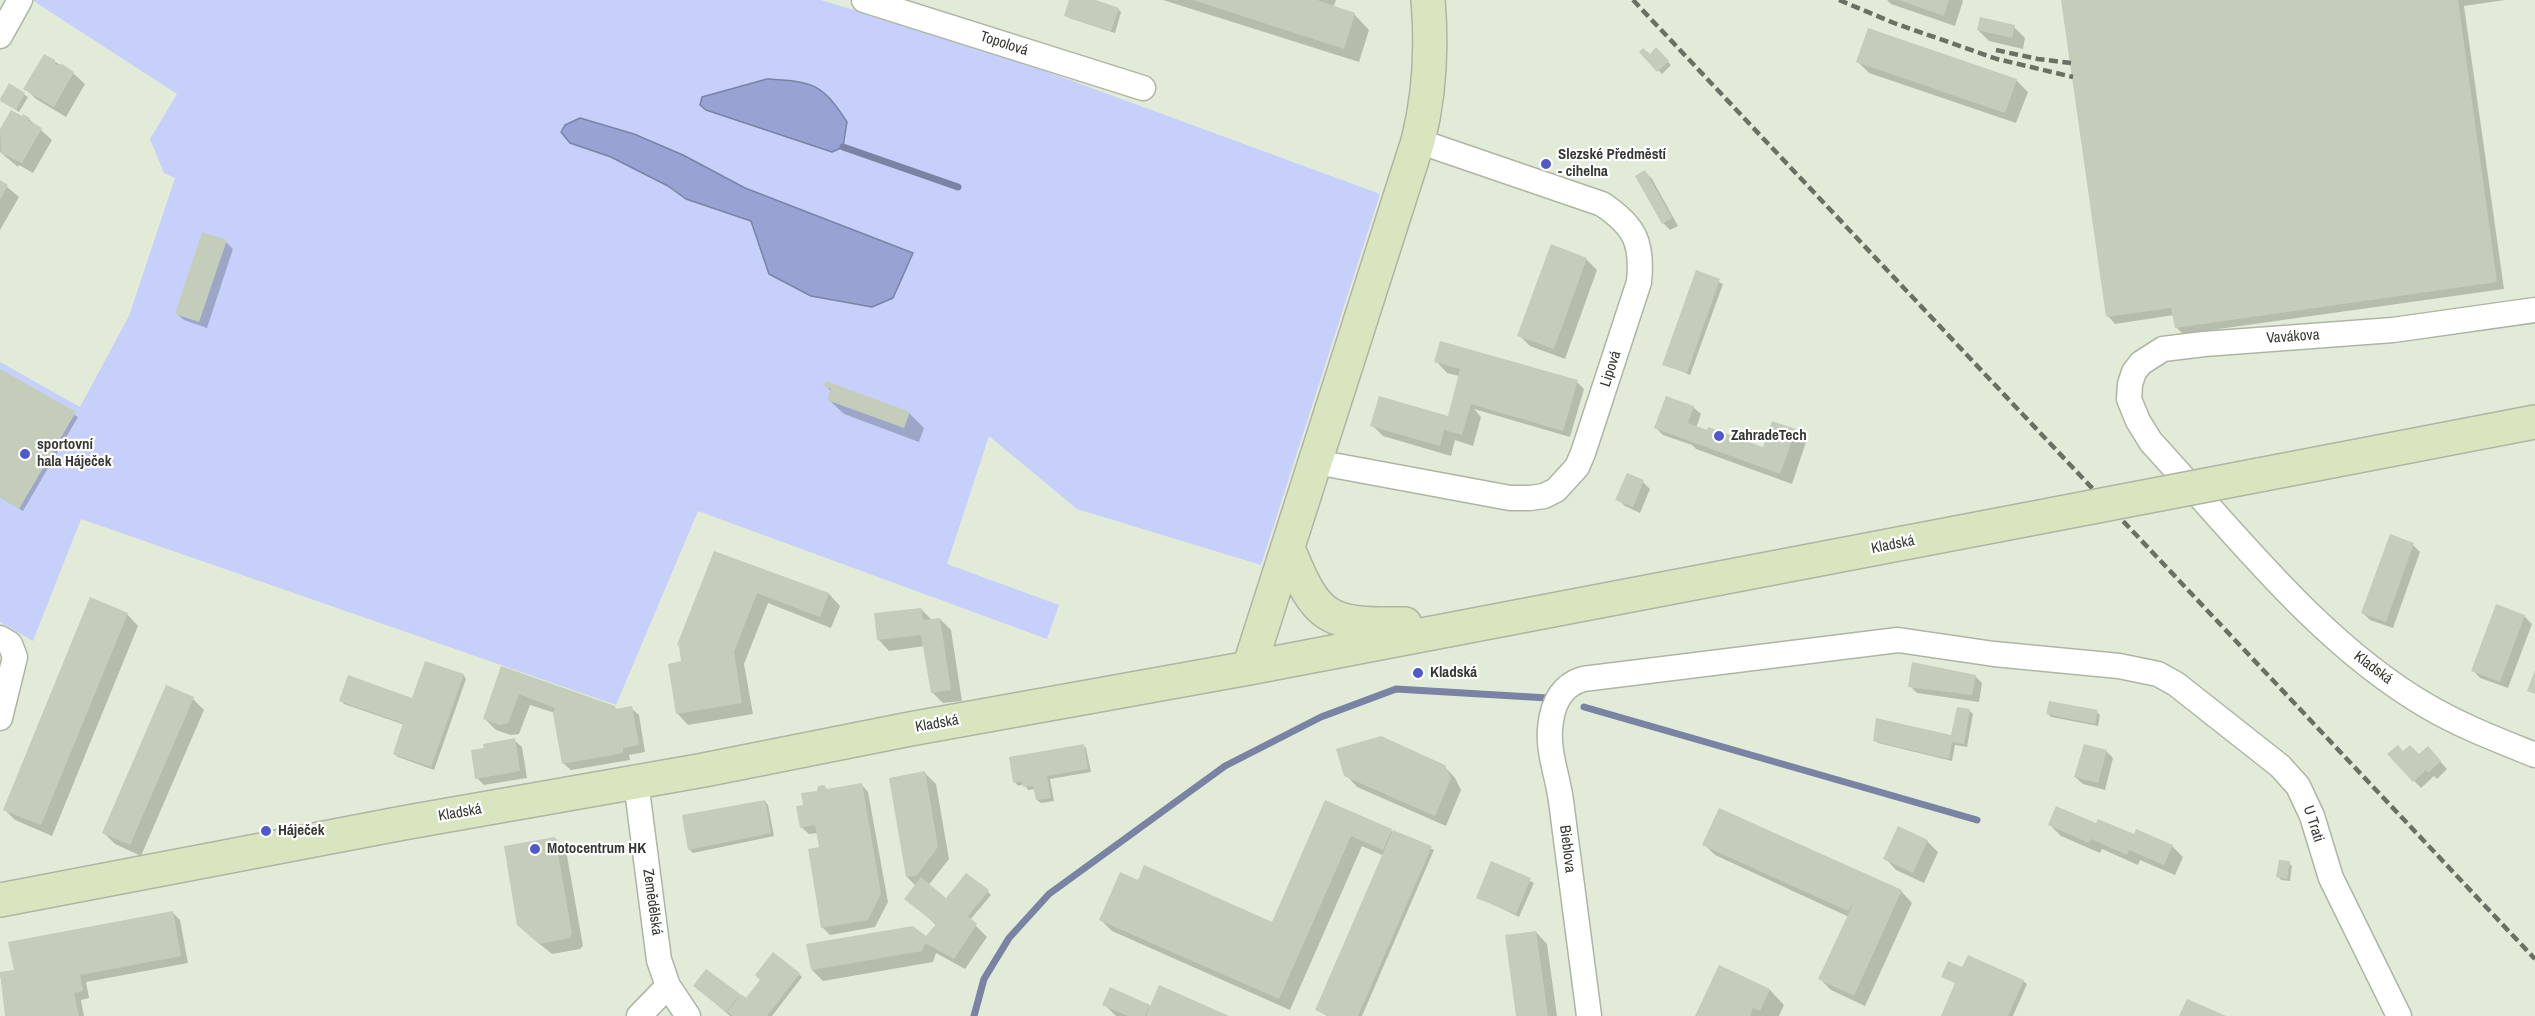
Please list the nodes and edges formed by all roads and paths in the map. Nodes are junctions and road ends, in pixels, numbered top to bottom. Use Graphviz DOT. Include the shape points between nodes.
graph roads {
  1 [pos="20,0"];
  2 [pos="864,0"];
  3 [pos="1428,0"];
  4 [pos="894,4"];
  5 [pos="0,36"];
  6 [pos="1143,88"];
  7 [pos="1418,141"];
  8 [pos="2535,310"];
  9 [pos="2535,422"];
  10 [pos="2151,442"];
  11 [pos="1316,462"];
  12 [pos="1288,548"];
  13 [pos="1489,623"];
  14 [pos="0,638"];
  15 [pos="1249,668"];
  16 [pos="2167,678"];
  17 [pos="0,718"];
  18 [pos="2535,754"];
  19 [pos="636,782"];
  20 [pos="0,900"];
  21 [pos="668,986"];
  22 [pos="639,1016"];
  23 [pos="688,1016"];
  24 [pos="1589,1016"];
  25 [pos="2399,1016"];
  1 -- 5 [label="street"];
  2 -- 4 [label="street, Topolová"];
  3 -- 7 [label="main road" via="1430,69"];
  4 -- 6 [label="street, Topolová"];
  7 -- 11 [label="main road"];
  7 -- 11 [label="street, Lipová" via="1602,204 1618,214 1636,237 1642,261 1640,282 1583,453 1577,467 1556,490 1537,497 1510,498"];
  8 -- 10 [label="street, Vavákova" via="2393,330 2163,349 2141,363 2130,384 2129,399"];
  9 -- 13 [label="main road, Kladská, bridge"];
  10 -- 18 [label="street, Kladská" via="2340,644 2427,706"];
  11 -- 12 [label="main road"];
  12 -- 13 [label="main road" via="1311,597 1335,618 1363,624"];
  12 -- 15 [label="main road"];
  13 -- 15 [label="main road, Kladská"];
  14 -- 17 [label="street" via="10,644 15,657"];
  15 -- 19 [label="main road, Kladská"];
  16 -- 24 [label="street, Bieblova" via="2119,666 1898,640 1583,679 1566,686 1554,708 1549,743 1560,794"];
  16 -- 25 [label="street, U Trati" via="2280,766 2298,786 2312,816 2331,878"];
  19 -- 20 [label="main road, Kladská"];
  19 -- 21 [label="street, Zemědělská" via="659,960"];
  21 -- 22 [label="street"];
  21 -- 23 [label="street, Zemědělská"];
}
